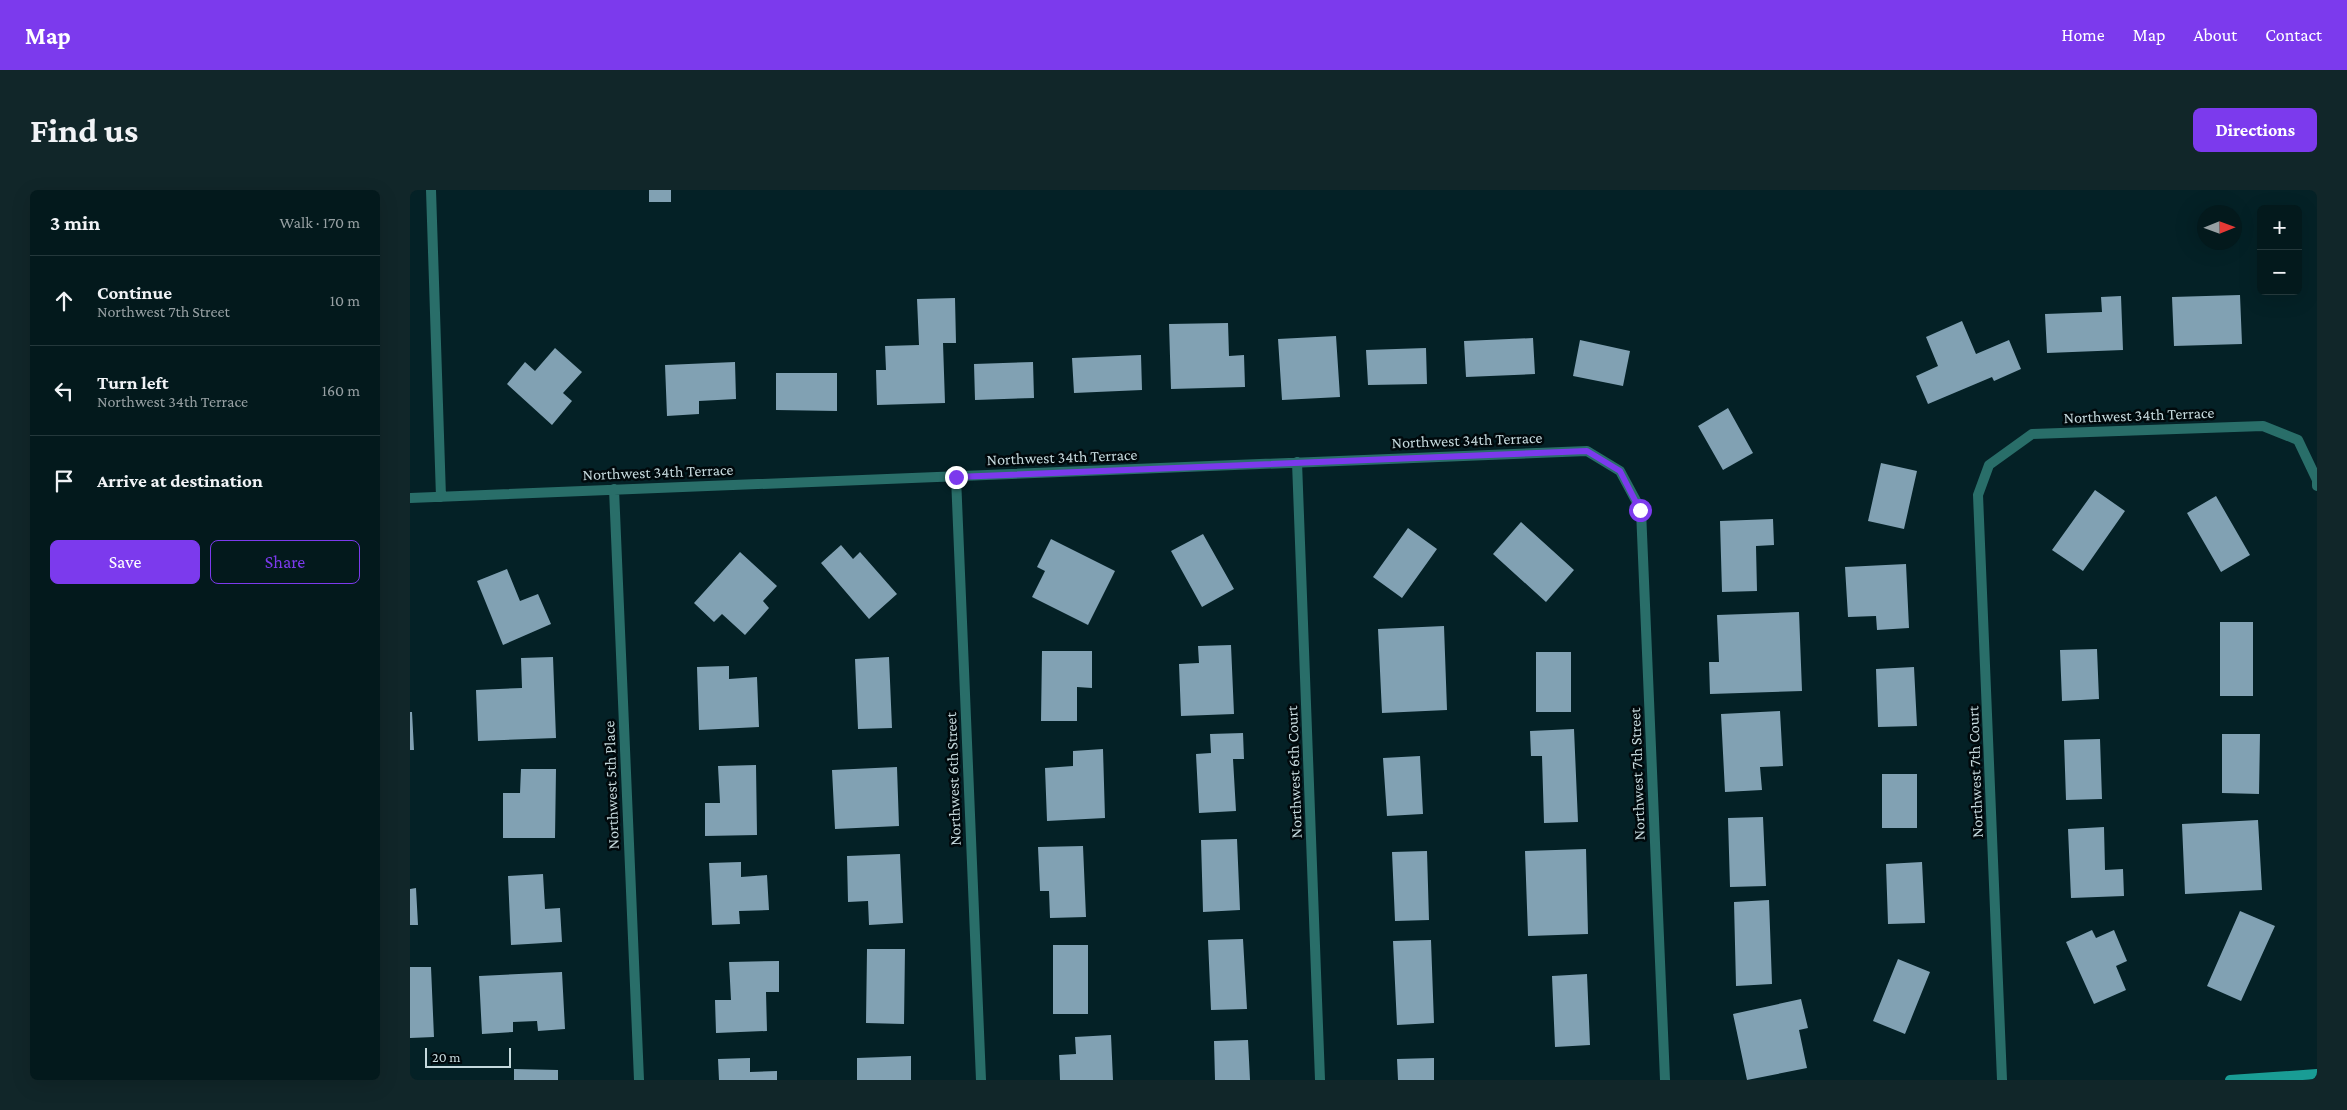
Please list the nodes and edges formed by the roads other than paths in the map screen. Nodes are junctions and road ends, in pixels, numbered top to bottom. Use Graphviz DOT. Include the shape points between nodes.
graph roads {
  1 [pos="430,190"];
  2 [pos="1297,462"];
  3 [pos="1989,465"];
  4 [pos="1620,471"];
  5 [pos="956,477"];
  6 [pos="2317,486"];
  7 [pos="614,489"];
  8 [pos="441,496"];
  9 [pos="410,498"];
  10 [pos="2317,1074"];
  11 [pos="639,1080"];
  12 [pos="981,1080"];
  13 [pos="1320,1080"];
  14 [pos="1665,1080"];
  15 [pos="2002,1080"];
  16 [pos="2230,1080"];
  1 -- 8 [label="street"];
  2 -- 4 [label="street, Northwest 34th Terrace" via="1587,451"];
  2 -- 5 [label="street, Northwest 34th Terrace"];
  2 -- 13 [label="street, Northwest 6th Court"];
  3 -- 6 [label="street, Northwest 34th Terrace" via="2032,434 2263,426 2298,440"];
  3 -- 15 [label="street, Northwest 7th Court" via="1978,495"];
  4 -- 14 [label="street, Northwest 7th Street" via="1640,510"];
  5 -- 7 [label="street, Northwest 34th Terrace"];
  5 -- 12 [label="street, Northwest 6th Street"];
  7 -- 8 [label="street, Northwest 34th Terrace"];
  7 -- 11 [label="street, Northwest 5th Place"];
  8 -- 9 [label="street, Northwest 34th Terrace"];
  10 -- 16 [label="street"];
}
